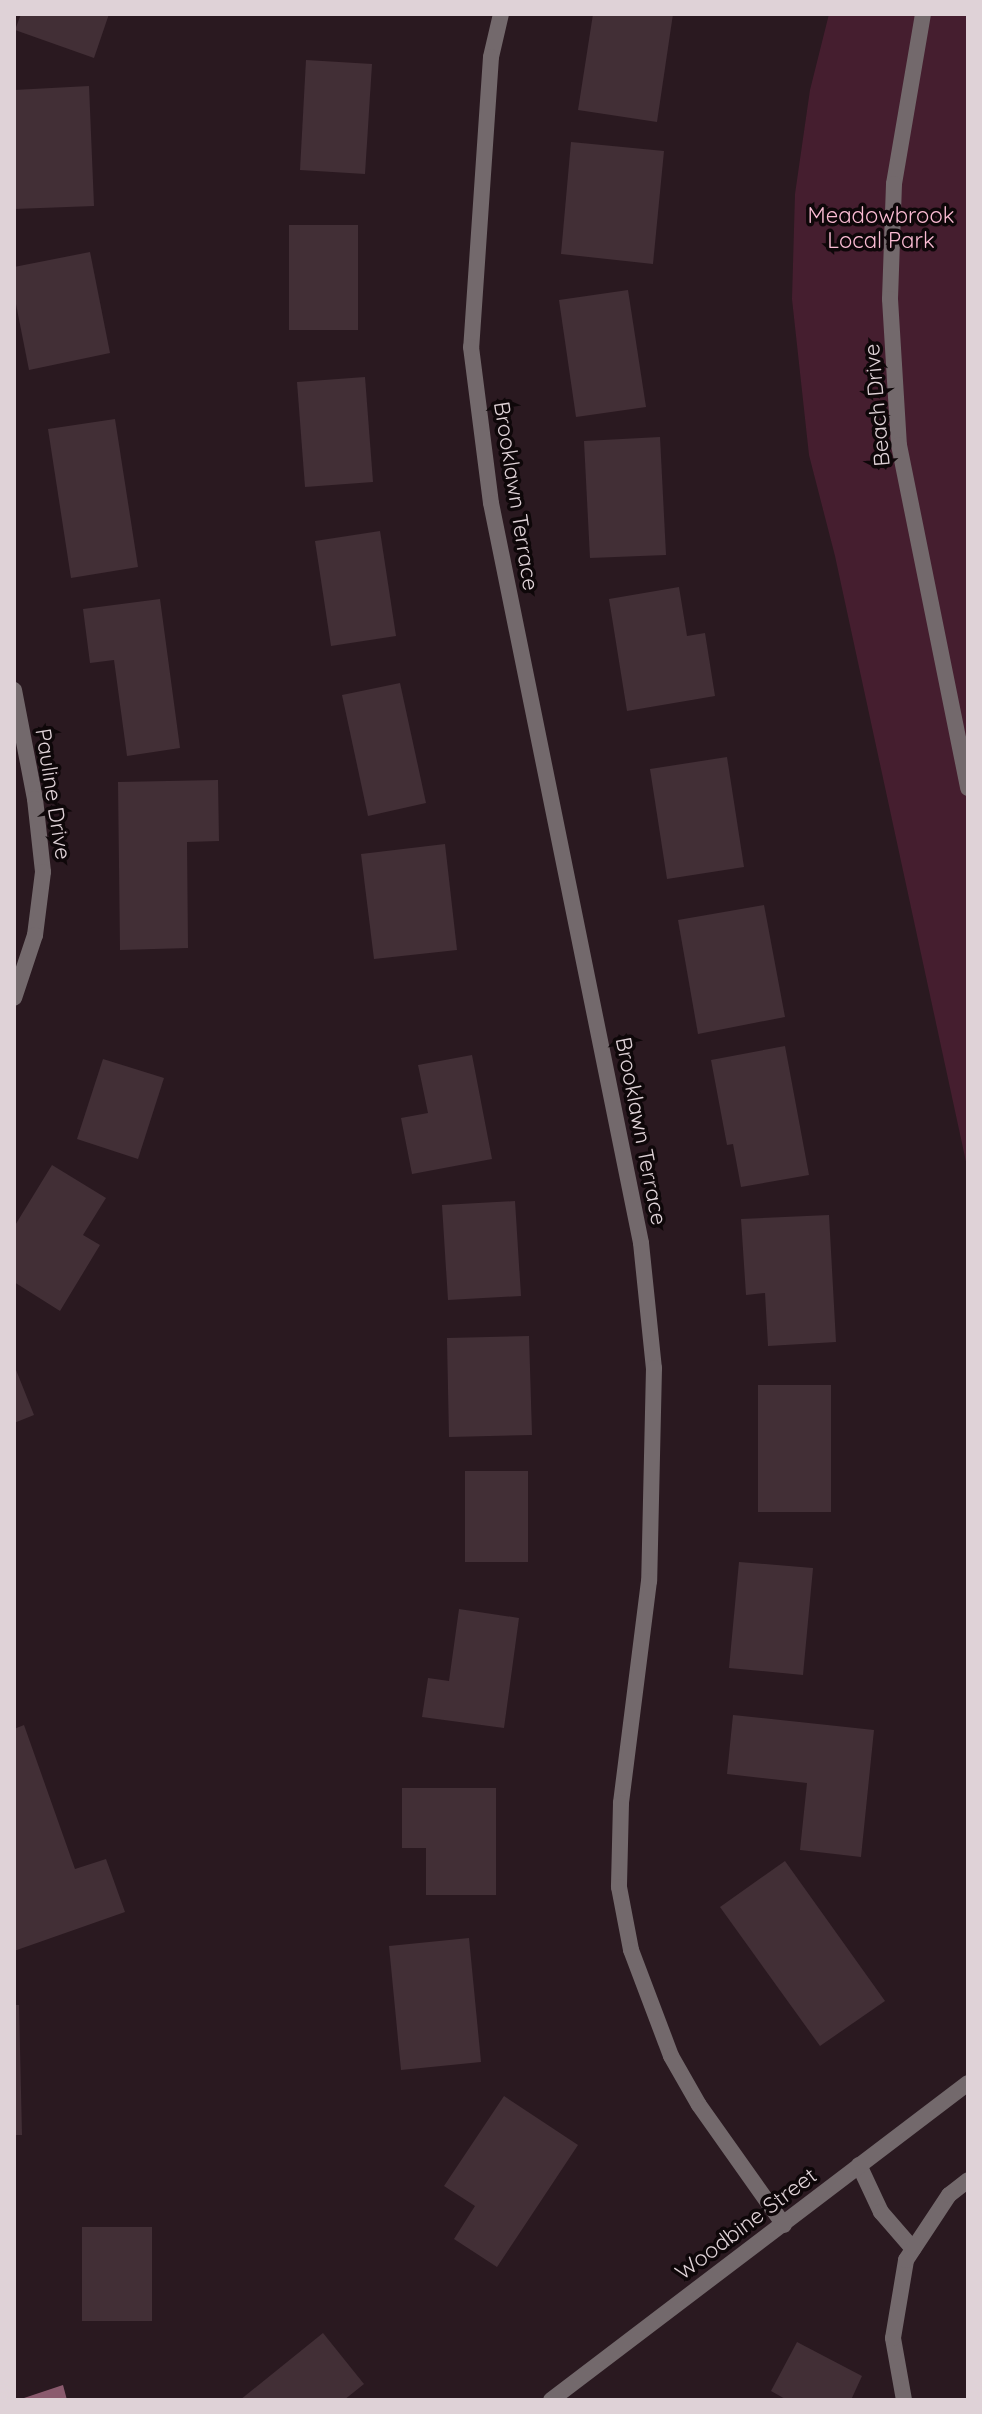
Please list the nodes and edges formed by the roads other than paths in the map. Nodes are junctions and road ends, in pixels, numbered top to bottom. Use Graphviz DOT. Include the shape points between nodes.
graph roads {
  1 [pos="501,14"];
  2 [pos="923,14"];
  3 [pos="14,690"];
  4 [pos="968,788"];
  5 [pos="14,998"];
  6 [pos="968,2083"];
  7 [pos="859,2165"];
  8 [pos="968,2180"];
  9 [pos="784,2225"];
  10 [pos="913,2249"];
  11 [pos="551,2400"];
  12 [pos="904,2400"];
  1 -- 9 [label="street, Brooklawn Terrace" via="491,57 471,347 491,503 641,1243 654,1368 649,1581 621,1803 619,1887 631,1950 671,2056"];
  2 -- 4 [label="street, Beach Drive" via="894,184 890,299 899,445"];
  3 -- 5 [label="street, Pauline Drive" via="43,872 35,935"];
  6 -- 7 [label="street, Woodbine Street"];
  7 -- 9 [label="street, Woodbine Street"];
  7 -- 10 [label="street" via="881,2212"];
  8 -- 10 [label="street" via="949,2195"];
  9 -- 11 [label="street, Woodbine Street"];
  10 -- 12 [label="street" via="906,2260 893,2338"];
}
